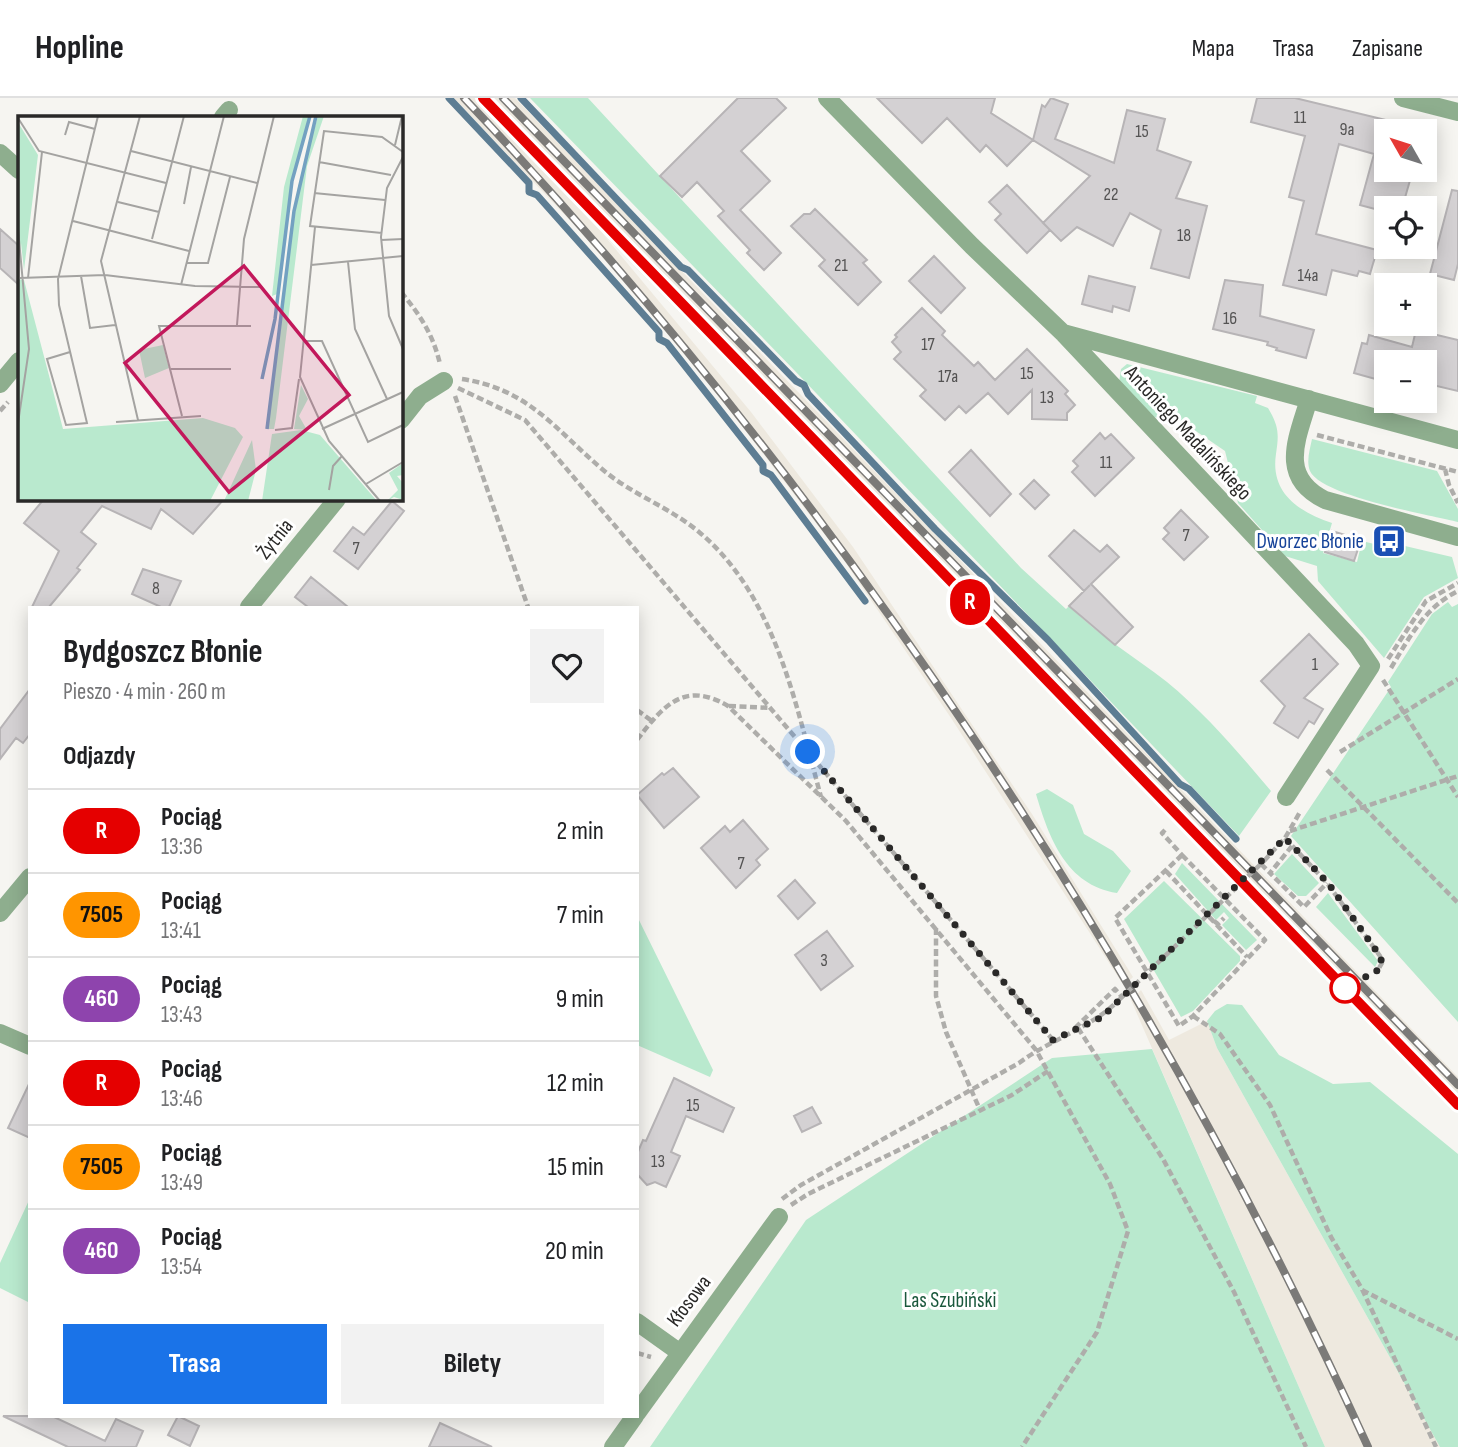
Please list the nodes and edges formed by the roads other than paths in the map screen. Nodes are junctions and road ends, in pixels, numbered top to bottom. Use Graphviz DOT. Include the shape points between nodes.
graph roads {
  1 [pos="1403,98"];
  2 [pos="834,101"];
  3 [pos="1458,112"];
  4 [pos="0,153"];
  5 [pos="18,169"];
  6 [pos="1063,333"];
  7 [pos="18,362"];
  8 [pos="444,381"];
  9 [pos="0,384"];
  10 [pos="1309,399"];
  11 [pos="402,420"];
  12 [pos="1458,440"];
  13 [pos="336,500"];
  14 [pos="1458,537"];
  15 [pos="250,606"];
  16 [pos="1286,797"];
  17 [pos="28,879"];
  18 [pos="0,913"];
  19 [pos="0,1033"];
  20 [pos="28,1045"];
  21 [pos="777,1213"];
  22 [pos="639,1323"];
  23 [pos="679,1352"];
  24 [pos="639,1410"];
  25 [pos="633,1418"];
  26 [pos="613,1447"];
  1 -- 3 [label="street"];
  2 -- 6 [label="street, Antoniego Madalińskiego"];
  4 -- 5 [label="street"];
  6 -- 10 [label="street, Antoniego Madalińskiego"];
  6 -- 16 [label="street, Antoniego Madalińskiego" via="1371,666"];
  7 -- 9 [label="street"];
  8 -- 11 [label="street" via="420,396"];
  10 -- 12 [label="street, Antoniego Madalińskiego"];
  10 -- 14 [label="street" via="1294,465 1312,494"];
  13 -- 15 [label="street, Żytnia"];
  17 -- 18 [label="street"];
  19 -- 20 [label="street"];
  21 -- 23 [label="street, Kłosowa"];
  22 -- 23 [label="street"];
  23 -- 24 [label="street, Kłosowa"];
  25 -- 26 [label="street, Kłosowa"];
}
